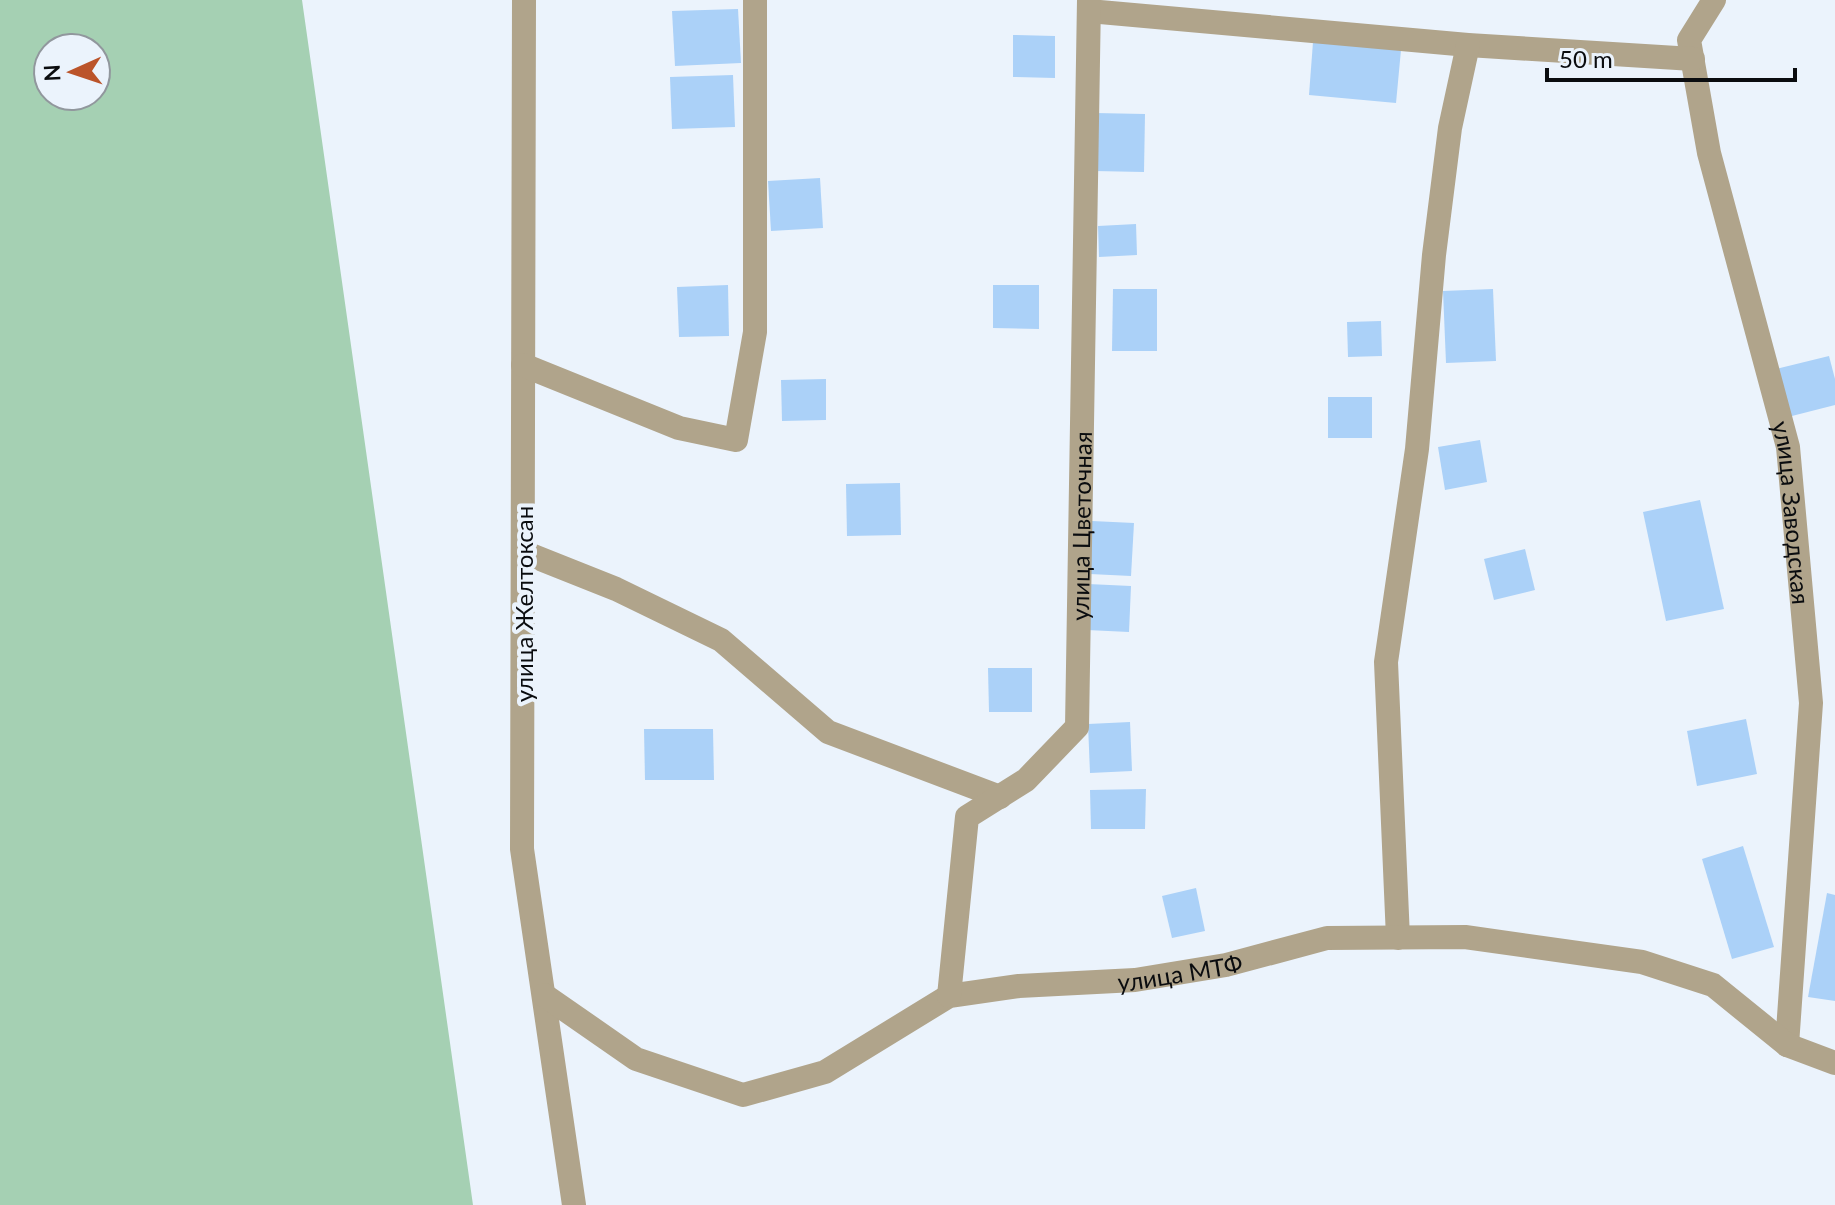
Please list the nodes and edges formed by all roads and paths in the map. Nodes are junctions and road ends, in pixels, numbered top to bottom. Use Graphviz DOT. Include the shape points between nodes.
graph roads {
  1 [pos="524,0"];
  2 [pos="755,0"];
  3 [pos="1714,0"];
  4 [pos="1089,5"];
  5 [pos="1468,45"];
  6 [pos="1693,59"];
  7 [pos="523,365"];
  8 [pos="523,552"];
  9 [pos="1000,797"];
  10 [pos="1398,938"];
  11 [pos="544,995"];
  12 [pos="949,996"];
  13 [pos="1787,1045"];
  14 [pos="1835,1063"];
  15 [pos="574,1205"];
  1 -- 7 [label="street, улица Желтоксан"];
  2 -- 7 [label="street" via="755,332 736,440 679,428"];
  3 -- 6 [label="street, улица Заводская" via="1689,40"];
  4 -- 5 [label="street"];
  4 -- 9 [label="street, улица Цветочная" via="1077,727 1026,780"];
  5 -- 6 [label="street"];
  5 -- 10 [label="street" via="1450,128 1417,449 1386,662"];
  6 -- 13 [label="street, улица Заводская" via="1709,153 1788,447 1811,703"];
  7 -- 8 [label="street, улица Желтоксан"];
  8 -- 9 [label="street" via="721,640 828,732"];
  8 -- 11 [label="street, улица Желтоксан" via="522,849"];
  9 -- 12 [label="street, улица Цветочная" via="967,817"];
  10 -- 12 [label="street, улица МТФ" via="1327,938 1226,965 1135,980"];
  10 -- 13 [label="street, улица МТФ" via="1465,937 1642,962 1713,985"];
  11 -- 12 [label="street, улица МТФ" via="636,1059 743,1095 825,1072"];
  11 -- 15 [label="street, улица Желтоксан"];
  13 -- 14 [label="street, улица МТФ"];
}
